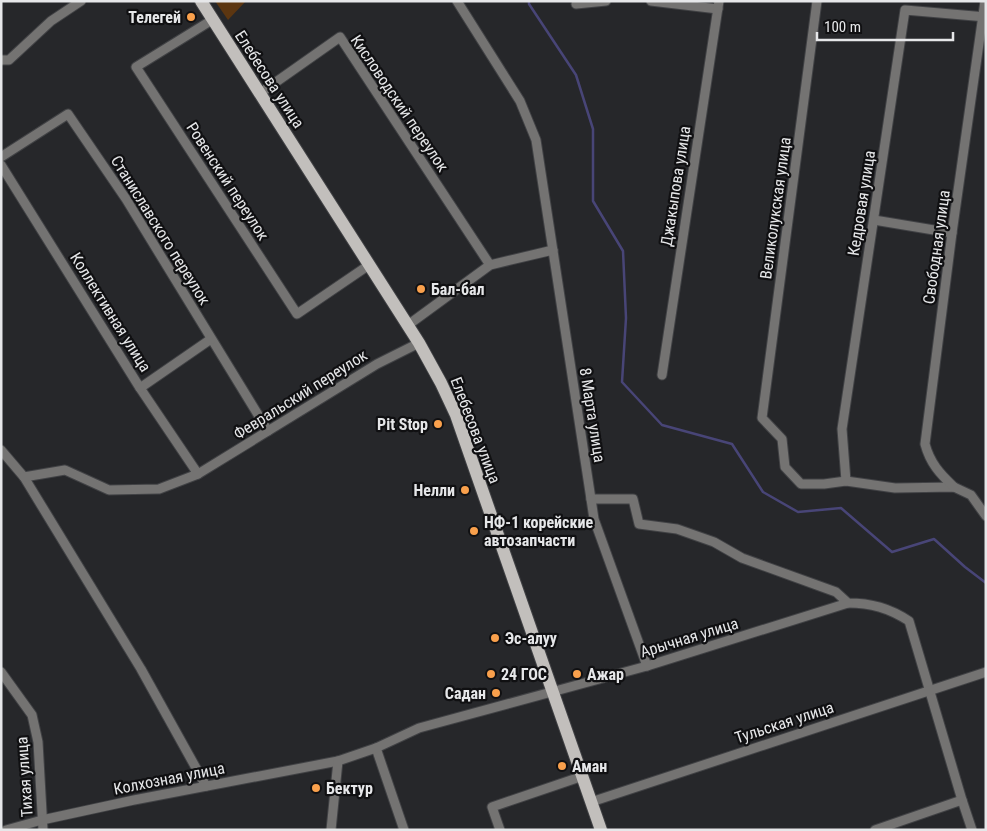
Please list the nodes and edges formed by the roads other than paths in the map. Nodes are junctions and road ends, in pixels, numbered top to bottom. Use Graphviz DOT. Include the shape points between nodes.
graph roads {
  1 [pos="81,1"];
  2 [pos="201,1"];
  3 [pos="457,1"];
  4 [pos="606,1"];
  5 [pos="651,1"];
  6 [pos="817,1"];
  7 [pos="985,1"];
  8 [pos="576,4"];
  9 [pos="718,5"];
  10 [pos="984,17"];
  11 [pos="212,20"];
  12 [pos="1,60"];
  13 [pos="260,94"];
  14 [pos="1,157"];
  15 [pos="1,165"];
  16 [pos="874,220"];
  17 [pos="952,233"];
  18 [pos="553,250"];
  19 [pos="369,265"];
  20 [pos="490,265"];
  21 [pos="408,325"];
  22 [pos="212,339"];
  23 [pos="419,343"];
  24 [pos="662,375"];
  25 [pos="140,388"];
  26 [pos="268,431"];
  27 [pos="1,450"];
  28 [pos="198,474"];
  29 [pos="24,477"];
  30 [pos="846,481"];
  31 [pos="954,487"];
  32 [pos="591,498"];
  33 [pos="986,516"];
  34 [pos="848,603"];
  35 [pos="647,666"];
  36 [pos="1,672"];
  37 [pos="986,672"];
  38 [pos="929,690"];
  39 [pos="554,692"];
  40 [pos="376,748"];
  41 [pos="338,761"];
  42 [pos="583,776"];
  43 [pos="206,786"];
  44 [pos="962,800"];
  45 [pos="591,802"];
  46 [pos="42,820"];
  47 [pos="6,830"];
  48 [pos="43,830"];
  49 [pos="331,830"];
  50 [pos="404,830"];
  51 [pos="500,830"];
  52 [pos="601,830"];
  53 [pos="875,830"];
  54 [pos="972,830"];
  1 -- 12 [label="street" via="51,21 9,60"];
  2 -- 11 [label="main road, Елебесова улица"];
  3 -- 18 [label="street, 8 Марта улица" via="520,101 536,140"];
  4 -- 8 [label="street"];
  5 -- 9 [label="street"];
  6 -- 30 [label="street, Великолукская улица" via="762,418 782,439 785,467 801,484"];
  7 -- 10 [label="street, Свободная улица"];
  9 -- 24 [label="street, Джакыпова улица"];
  10 -- 16 [label="street, Кедровая улица" via="905,10"];
  10 -- 17 [label="street, Свободная улица"];
  11 -- 13 [label="main road, Елебесова улица"];
  11 -- 19 [label="street, Ровенский переулок" via="136,67 297,314"];
  13 -- 19 [label="main road, Елебесова улица"];
  13 -- 20 [label="street, Кисловодский переулок" via="340,37"];
  14 -- 22 [label="street, Станиславского переулок" via="68,114 126,199"];
  15 -- 25 [label="street, Коллективная улица"];
  16 -- 17 [label="street"];
  16 -- 30 [label="street, Кедровая улица" via="842,429"];
  17 -- 31 [label="street, Свободная улица" via="925,444 928,457 937,471"];
  18 -- 20 [label="street"];
  18 -- 32 [label="street, 8 Марта улица"];
  19 -- 21 [label="main road, Елебесова улица"];
  20 -- 21 [label="street"];
  21 -- 23 [label="main road, Елебесова улица"];
  22 -- 25 [label="street"];
  22 -- 26 [label="street, Станиславского переулок"];
  23 -- 26 [label="street, Февральский переулок" via="377,364"];
  23 -- 39 [label="main road, Елебесова улица" via="456,415"];
  25 -- 28 [label="street, Коллективная улица"];
  26 -- 28 [label="street, Февральский переулок"];
  27 -- 29 [label="street"];
  28 -- 29 [label="street, Февральский переулок" via="160,489 109,490 65,470"];
  29 -- 43 [label="street" via="141,669"];
  30 -- 31 [label="street" via="895,488"];
  31 -- 33 [label="street" via="971,495"];
  32 -- 34 [label="street" via="633,498 639,524 677,529 714,542 742,558 836,592"];
  32 -- 35 [label="street, 8 Марта улица" via="594,519"];
  34 -- 35 [label="street, Арычная улица"];
  34 -- 38 [label="street" via="885,608 908,620"];
  35 -- 39 [label="street, Арычная улица"];
  36 -- 46 [label="street, Тихая улица" via="32,715 38,742"];
  37 -- 38 [label="street, Тульская улица"];
  38 -- 44 [label="street"];
  38 -- 45 [label="street, Тульская улица"];
  39 -- 40 [label="street, Арычная улица" via="419,728"];
  39 -- 42 [label="main road, Елебесова улица"];
  40 -- 41 [label="street, Арычная улица"];
  40 -- 50 [label="street"];
  41 -- 43 [label="street, Колхозная улица"];
  41 -- 49 [label="street"];
  42 -- 45 [label="main road, Елебесова улица"];
  42 -- 51 [label="street" via="492,807"];
  43 -- 46 [label="street, Колхозная улица"];
  44 -- 53 [label="street"];
  44 -- 54 [label="street"];
  45 -- 52 [label="main road, Елебесова улица"];
  46 -- 47 [label="street, Колхозная улица"];
  46 -- 48 [label="street, Тихая улица"];
}
